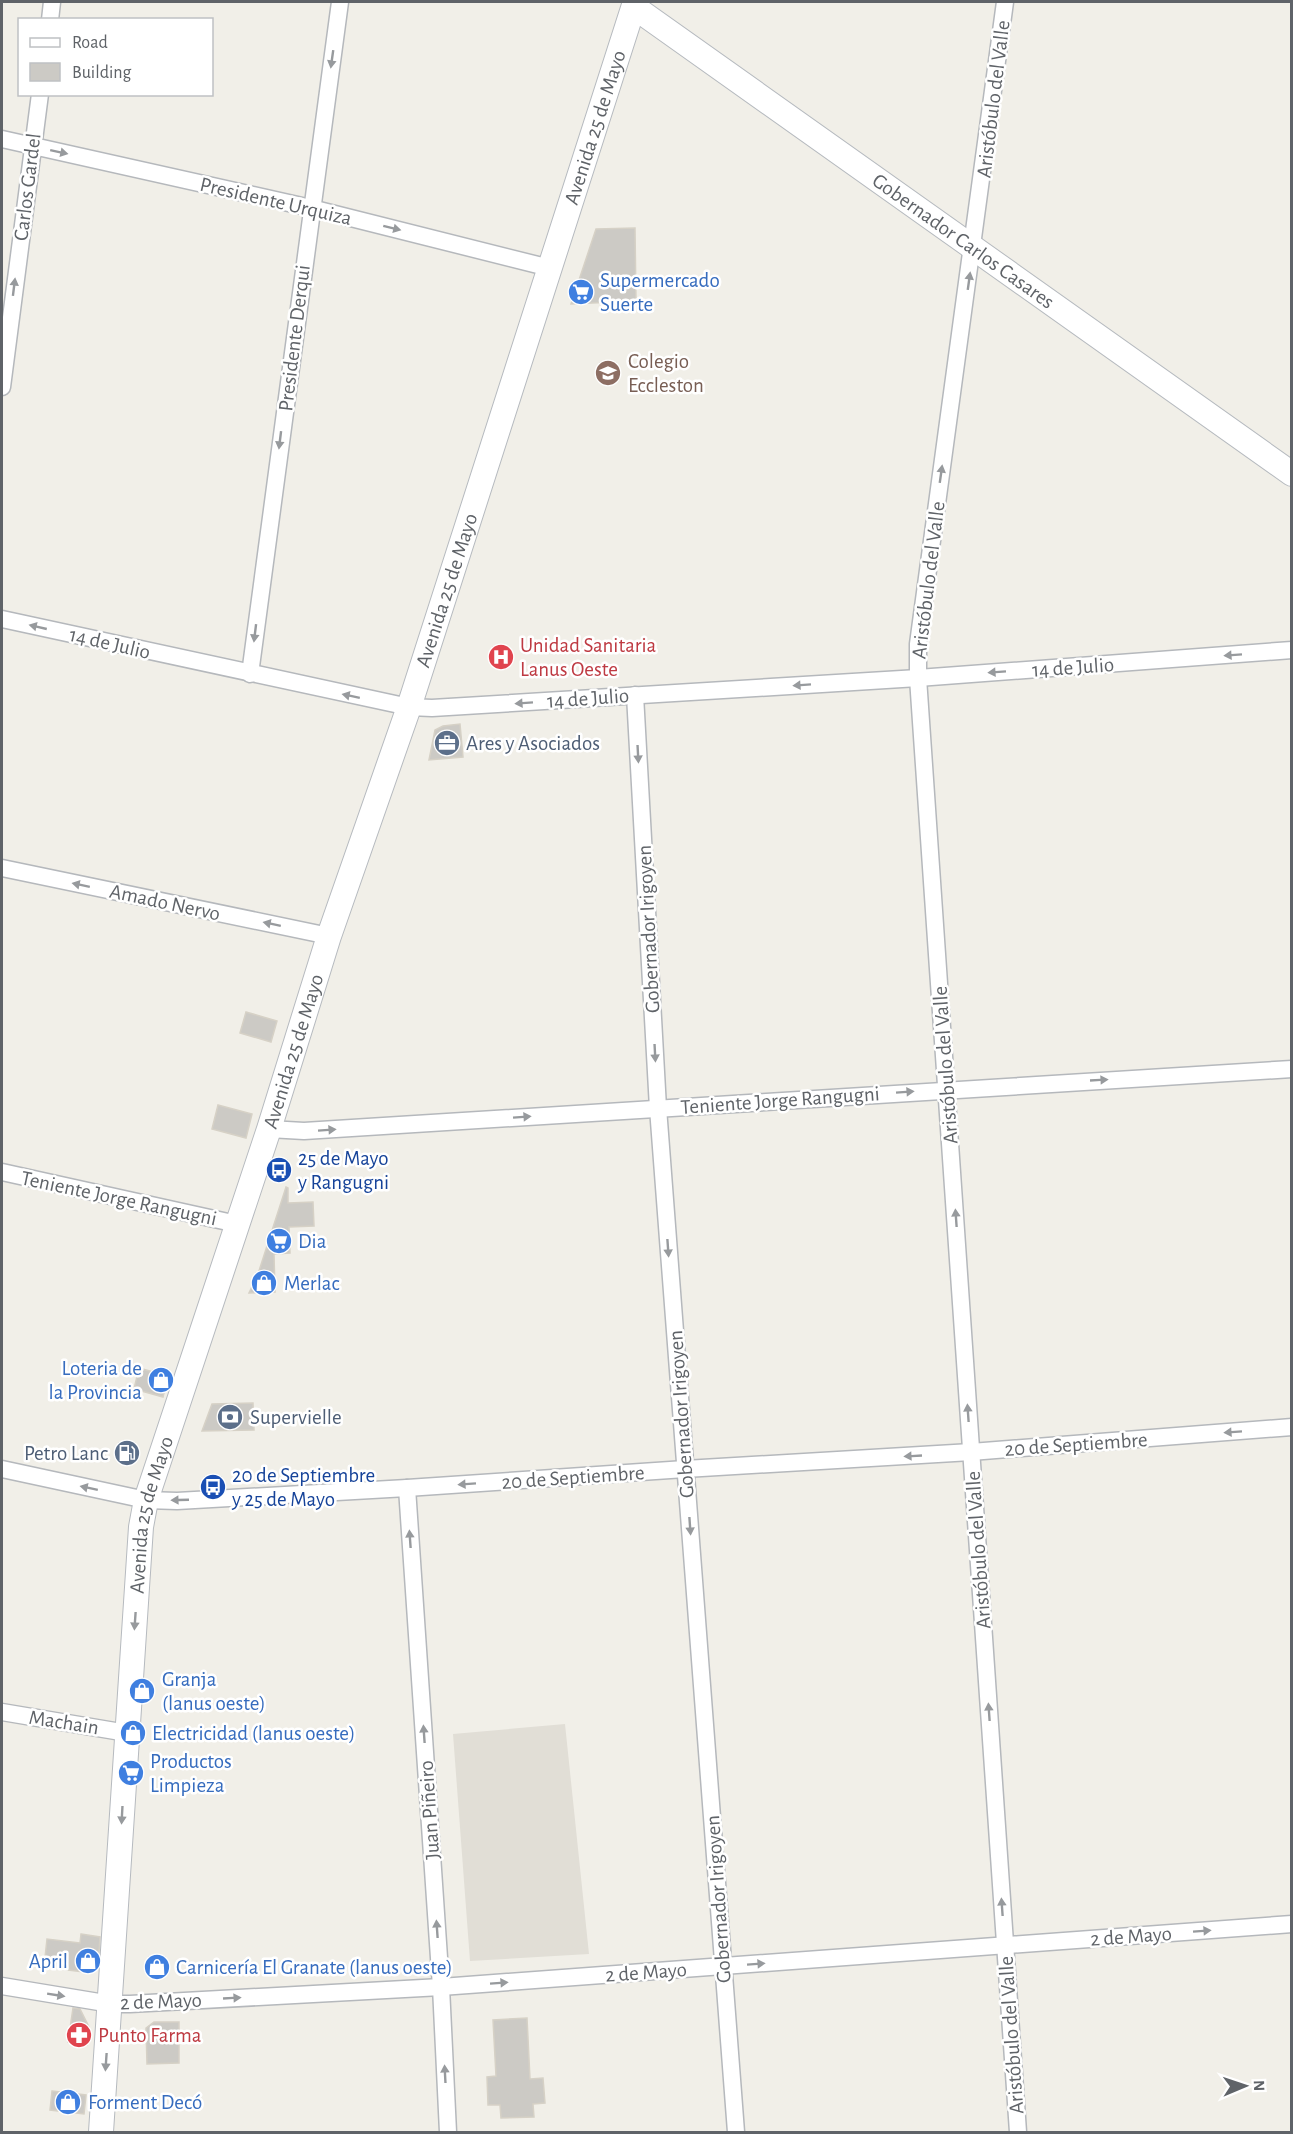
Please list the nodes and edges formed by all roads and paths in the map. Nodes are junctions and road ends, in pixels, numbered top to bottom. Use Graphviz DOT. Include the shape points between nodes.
graph roads {
  1 [pos="52,2"];
  2 [pos="340,2"];
  3 [pos="1005,2"];
  4 [pos="634,4"];
  5 [pos="50,18"];
  6 [pos="40,96"];
  7 [pos="2,139"];
  8 [pos="33,146"];
  9 [pos="311,208"];
  10 [pos="973,248"];
  11 [pos="550,268"];
  12 [pos="2,387"];
  13 [pos="1292,474"];
  14 [pos="2,619"];
  15 [pos="1292,650"];
  16 [pos="250,674"];
  17 [pos="918,678"];
  18 [pos="635,696"];
  19 [pos="409,708"];
  20 [pos="2,868"];
  21 [pos="329,936"];
  22 [pos="1292,1069"];
  23 [pos="947,1089"];
  24 [pos="658,1108"];
  25 [pos="269,1129"];
  26 [pos="2,1172"];
  27 [pos="237,1224"];
  28 [pos="1292,1427"];
  29 [pos="971,1452"];
  30 [pos="2,1469"];
  31 [pos="686,1469"];
  32 [pos="407,1488"];
  33 [pos="146,1500"];
  34 [pos="2,1712"];
  35 [pos="127,1733"];
  36 [pos="1292,1924"];
  37 [pos="1005,1946"];
  38 [pos="723,1966"];
  39 [pos="2,1986"];
  40 [pos="441,1987"];
  41 [pos="111,2004"];
  42 [pos="101,2133"];
  43 [pos="448,2133"];
  44 [pos="736,2133"];
  45 [pos="1018,2133"];
  1 -- 5 [label="street"];
  2 -- 9 [label="street, Presidente Derqui, one-way"];
  3 -- 10 [label="street, Aristóbulo del Valle"];
  4 -- 10 [label="main road, Gobernador Carlos Casares"];
  4 -- 11 [label="main road, Avenida 25 de Mayo"];
  6 -- 8 [label="street, Carlos Gardel"];
  7 -- 8 [label="street, Presidente Urquiza"];
  8 -- 9 [label="street, Presidente Urquiza, one-way"];
  12 -- 8 [label="street, Carlos Gardel, one-way"];
  9 -- 11 [label="street, Presidente Urquiza, one-way"];
  9 -- 16 [label="street, Presidente Derqui, one-way"];
  10 -- 13 [label="main road, Gobernador Carlos Casares"];
  17 -- 10 [label="street, Aristóbulo del Valle, one-way" via="918,644"];
  11 -- 19 [label="main road, Avenida 25 de Mayo"];
  16 -- 14 [label="street, 14 de Julio, one-way"];
  15 -- 17 [label="street, 14 de Julio, one-way"];
  19 -- 16 [label="street, 14 de Julio, one-way"];
  17 -- 18 [label="street, 14 de Julio, one-way"];
  17 -- 23 [label="street, Aristóbulo del Valle"];
  18 -- 19 [label="street, 14 de Julio, one-way"];
  18 -- 24 [label="street, Gobernador Irigoyen, one-way"];
  19 -- 21 [label="main road, Avenida 25 de Mayo"];
  21 -- 20 [label="street, Amado Nervo, one-way"];
  21 -- 25 [label="main road, Avenida 25 de Mayo"];
  23 -- 22 [label="street, Teniente Jorge Rangugni, one-way"];
  24 -- 23 [label="street, Teniente Jorge Rangugni, one-way"];
  29 -- 23 [label="street, Aristóbulo del Valle, one-way"];
  25 -- 24 [label="street, Teniente Jorge Rangugni, one-way" via="304,1131"];
  24 -- 31 [label="street, Gobernador Irigoyen, one-way"];
  25 -- 27 [label="main road, Avenida 25 de Mayo"];
  26 -- 27 [label="street, Teniente Jorge Rangugni"];
  27 -- 33 [label="main road, Avenida 25 de Mayo"];
  28 -- 29 [label="street, 20 de Septiembre, one-way"];
  29 -- 31 [label="street, 20 de Septiembre, one-way"];
  37 -- 29 [label="street, Aristóbulo del Valle, one-way"];
  33 -- 30 [label="street, 20 de Septiembre, one-way"];
  31 -- 32 [label="street, 20 de Septiembre, one-way"];
  31 -- 38 [label="street, Gobernador Irigoyen, one-way"];
  32 -- 33 [label="street, 20 de Septiembre, one-way"];
  40 -- 32 [label="street, Juan Piñeiro, one-way"];
  33 -- 35 [label="main road, Avenida 25 de Mayo, one-way"];
  34 -- 35 [label="street, Machain"];
  35 -- 41 [label="main road, Avenida 25 de Mayo, one-way"];
  37 -- 36 [label="street, 2 de Mayo, one-way"];
  38 -- 37 [label="street, 2 de Mayo, one-way"];
  37 -- 45 [label="street, Aristóbulo del Valle"];
  40 -- 38 [label="street, 2 de Mayo, one-way"];
  38 -- 44 [label="street, Gobernador Irigoyen"];
  39 -- 41 [label="street, 2 de Mayo, one-way"];
  41 -- 40 [label="street, 2 de Mayo, one-way"];
  43 -- 40 [label="street, Juan Piñeiro, one-way"];
  41 -- 42 [label="main road, Avenida 25 de Mayo, one-way"];
}
